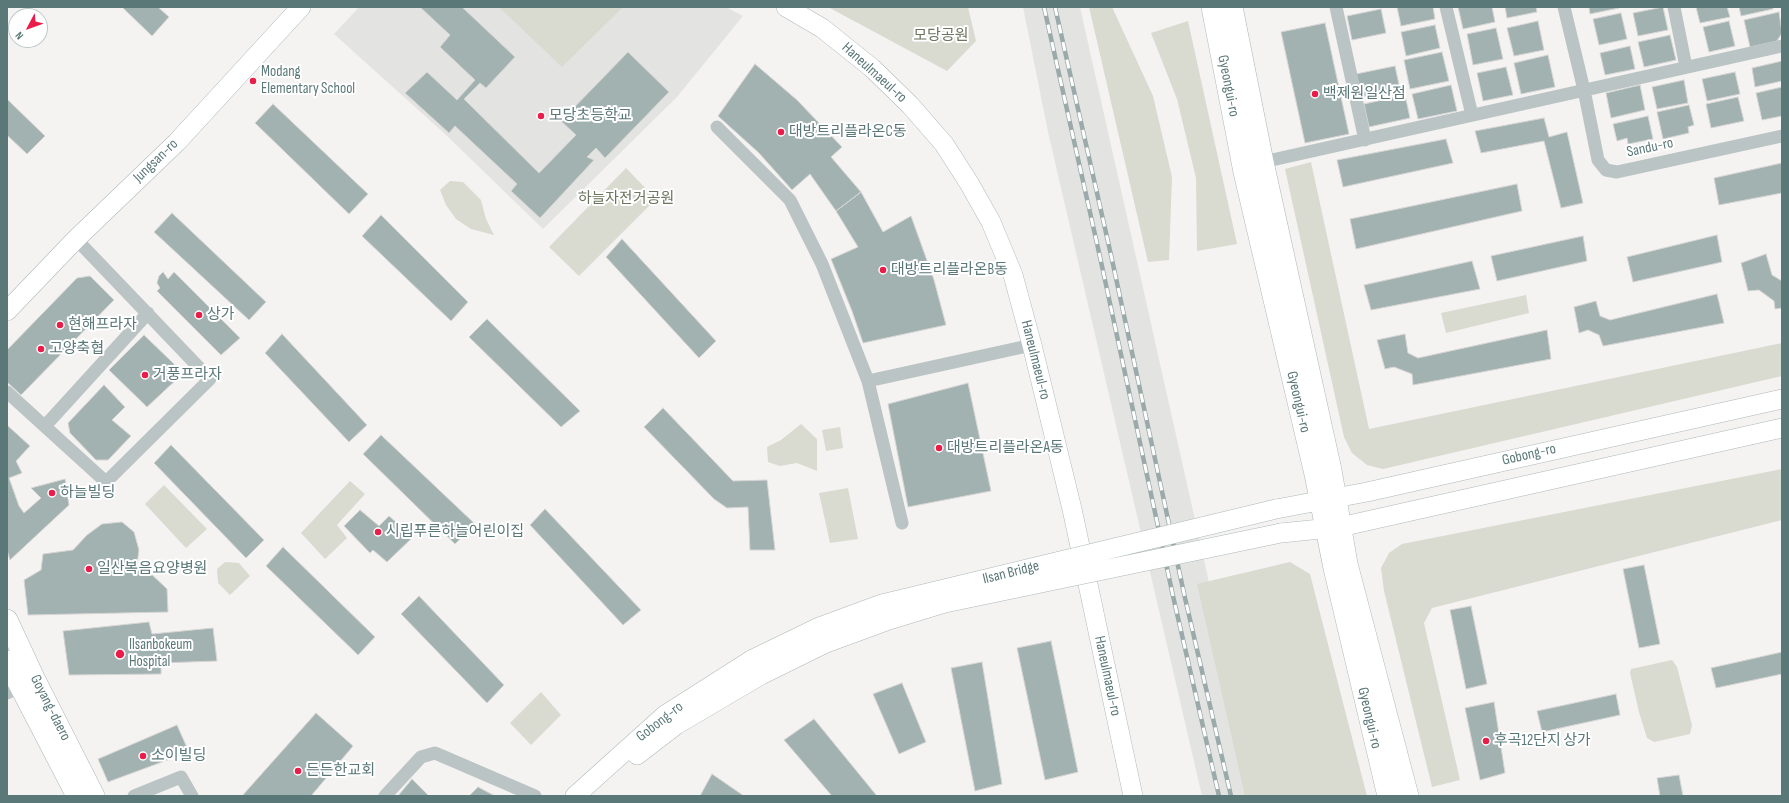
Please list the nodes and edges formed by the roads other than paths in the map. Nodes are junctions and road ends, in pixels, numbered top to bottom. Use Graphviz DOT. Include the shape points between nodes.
graph roads {
  1 [pos="301,7"];
  2 [pos="786,7"];
  3 [pos="1212,7"];
  4 [pos="1232,7"];
  5 [pos="1336,7"];
  6 [pos="1446,7"];
  7 [pos="1564,7"];
  8 [pos="1674,7"];
  9 [pos="1782,46"];
  10 [pos="1686,67"];
  11 [pos="1584,90"];
  12 [pos="1472,115"];
  13 [pos="717,127"];
  14 [pos="1782,136"];
  15 [pos="1365,140"];
  16 [pos="1263,162"];
  17 [pos="76,239"];
  18 [pos="7,311"];
  19 [pos="148,313"];
  20 [pos="1032,345"];
  21 [pos="868,381"];
  22 [pos="7,392"];
  23 [pos="1782,399"];
  24 [pos="45,426"];
  25 [pos="1782,428"];
  26 [pos="1328,498"];
  27 [pos="1276,509"];
  28 [pos="902,523"];
  29 [pos="1333,527"];
  30 [pos="1281,533"];
  31 [pos="7,620"];
  32 [pos="7,661"];
  33 [pos="757,667"];
  34 [pos="14,690"];
  35 [pos="70,787"];
  36 [pos="77,796"];
  37 [pos="94,796"];
  38 [pos="134,796"];
  39 [pos="192,796"];
  40 [pos="384,796"];
  41 [pos="535,796"];
  42 [pos="574,796"];
  43 [pos="591,796"];
  44 [pos="1133,796"];
  45 [pos="1388,796"];
  46 [pos="1408,796"];
  1 -- 17 [label="main road, Jungsan-ro" via="177,142"];
  2 -- 20 [label="main road, Haneulmaeul-ro" via="822,28 872,68 910,105 944,144 970,183 991,222 1013,275"];
  3 -- 26 [label="main road, Gyeongui-ro" via="1244,172"];
  4 -- 16 [label="main road, Gyeongui-ro"];
  5 -- 15 [label="street"];
  6 -- 12 [label="street"];
  7 -- 11 [label="street, Sandu-ro"];
  8 -- 10 [label="street"];
  9 -- 10 [label="street"];
  10 -- 11 [label="street"];
  11 -- 12 [label="street"];
  11 -- 14 [label="street, Sandu-ro" via="1598,160 1606,170 1617,172"];
  12 -- 15 [label="street"];
  13 -- 21 [label="street" via="790,200 822,264"];
  15 -- 16 [label="street"];
  16 -- 26 [label="main road, Gyeongui-ro" via="1331,470"];
  17 -- 18 [label="main road, Jungsan-ro"];
  17 -- 19 [label="street"];
  19 -- 24 [label="street"];
  19 -- 24 [label="street" via="210,379 106,482"];
  20 -- 21 [label="street"];
  20 -- 44 [label="main road, Haneulmaeul-ro" via="1072,509"];
  21 -- 28 [label="street"];
  22 -- 24 [label="street"];
  23 -- 26 [label="main road, Gobong-ro" via="1367,492"];
  25 -- 29 [label="main road, Gobong-ro"];
  26 -- 27 [label="main road, Gobong-ro"];
  26 -- 29 [label="main road, Gyeongui-ro"];
  27 -- 33 [label="main road, Ilsan Bridge, bridge" via="882,604 817,628"];
  29 -- 30 [label="main road, Gobong-ro"];
  29 -- 45 [label="main road, Gyeongui-ro"];
  29 -- 46 [label="main road, Gyeongui-ro" via="1347,564"];
  30 -- 33 [label="main road, Ilsan Bridge, bridge" via="945,604 886,621"];
  31 -- 37 [label="main road, Goyang-daero"];
  32 -- 34 [label="main road, Goyang-daero"];
  33 -- 42 [label="main road, Gobong-ro" via="665,715"];
  33 -- 43 [label="main road, Gobong-ro" via="637,755"];
  34 -- 35 [label="main road, Goyang-daero"];
  35 -- 36 [label="main road, Goyang-daero"];
  38 -- 39 [label="street" via="181,777"];
  40 -- 41 [label="street" via="421,757 435,753"];
}
